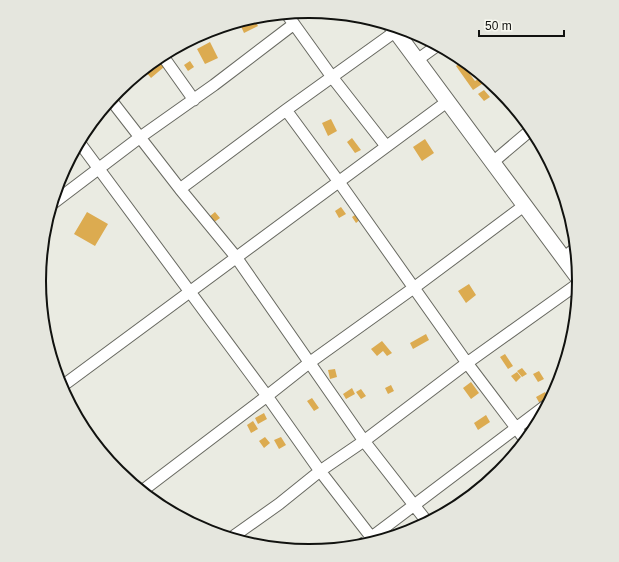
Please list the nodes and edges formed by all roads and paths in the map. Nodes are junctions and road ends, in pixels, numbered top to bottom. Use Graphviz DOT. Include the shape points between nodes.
graph roads {
  1 [pos="290,19"];
  2 [pos="294,24"];
  3 [pos="390,31"];
  4 [pos="398,33"];
  5 [pos="433,49"];
  6 [pos="166,60"];
  7 [pos="417,60"];
  8 [pos="332,77"];
  9 [pos="194,100"];
  10 [pos="448,101"];
  11 [pos="115,105"];
  12 [pos="286,110"];
  13 [pos="527,133"];
  14 [pos="139,138"];
  15 [pos="386,146"];
  16 [pos="83,147"];
  17 [pos="493,162"];
  18 [pos="99,169"];
  19 [pos="339,182"];
  20 [pos="180,189"];
  21 [pos="59,199"];
  22 [pos="525,205"];
  23 [pos="571,252"];
  24 [pos="236,257"];
  25 [pos="564,258"];
  26 [pos="572,269"];
  27 [pos="415,287"];
  28 [pos="572,288"];
  29 [pos="190,291"];
  30 [pos="467,362"];
  31 [pos="309,363"];
  32 [pos="67,382"];
  33 [pos="267,396"];
  34 [pos="537,412"];
  35 [pos="517,428"];
  36 [pos="522,435"];
  37 [pos="364,441"];
  38 [pos="320,471"];
  39 [pos="146,488"];
  40 [pos="415,505"];
  41 [pos="425,518"];
  42 [pos="237,534"];
  43 [pos="380,534"];
  44 [pos="371,537"];
  1 -- 2 [label="street"];
  2 -- 8 [label="street"];
  2 -- 9 [label="street"];
  3 -- 8 [label="street"];
  4 -- 7 [label="street"];
  5 -- 7 [label="street"];
  6 -- 9 [label="street"];
  7 -- 10 [label="street"];
  8 -- 12 [label="street"];
  8 -- 15 [label="street"];
  9 -- 14 [label="street"];
  10 -- 15 [label="street"];
  10 -- 17 [label="street"];
  11 -- 14 [label="street"];
  12 -- 19 [label="street"];
  12 -- 20 [label="street"];
  13 -- 17 [label="street"];
  14 -- 18 [label="street"];
  14 -- 20 [label="street"];
  15 -- 19 [label="street"];
  16 -- 18 [label="street"];
  17 -- 22 [label="street"];
  18 -- 21 [label="street"];
  18 -- 29 [label="street"];
  19 -- 24 [label="street"];
  19 -- 27 [label="street"];
  20 -- 24 [label="street"];
  22 -- 25 [label="street"];
  22 -- 27 [label="street"];
  23 -- 25 [label="street"];
  24 -- 29 [label="street"];
  24 -- 31 [label="street"];
  25 -- 26 [label="street"];
  27 -- 30 [label="street"];
  27 -- 31 [label="street"];
  28 -- 30 [label="street"];
  29 -- 32 [label="street"];
  29 -- 33 [label="street"];
  30 -- 35 [label="street"];
  30 -- 37 [label="street"];
  31 -- 33 [label="street"];
  31 -- 37 [label="street"];
  33 -- 38 [label="street"];
  33 -- 39 [label="street"];
  34 -- 35 [label="street"];
  35 -- 36 [label="street"];
  35 -- 40 [label="street"];
  37 -- 38 [label="street"];
  37 -- 40 [label="street"];
  38 -- 42 [label="street"];
  38 -- 44 [label="street"];
  40 -- 41 [label="street"];
  40 -- 43 [label="street"];
}
